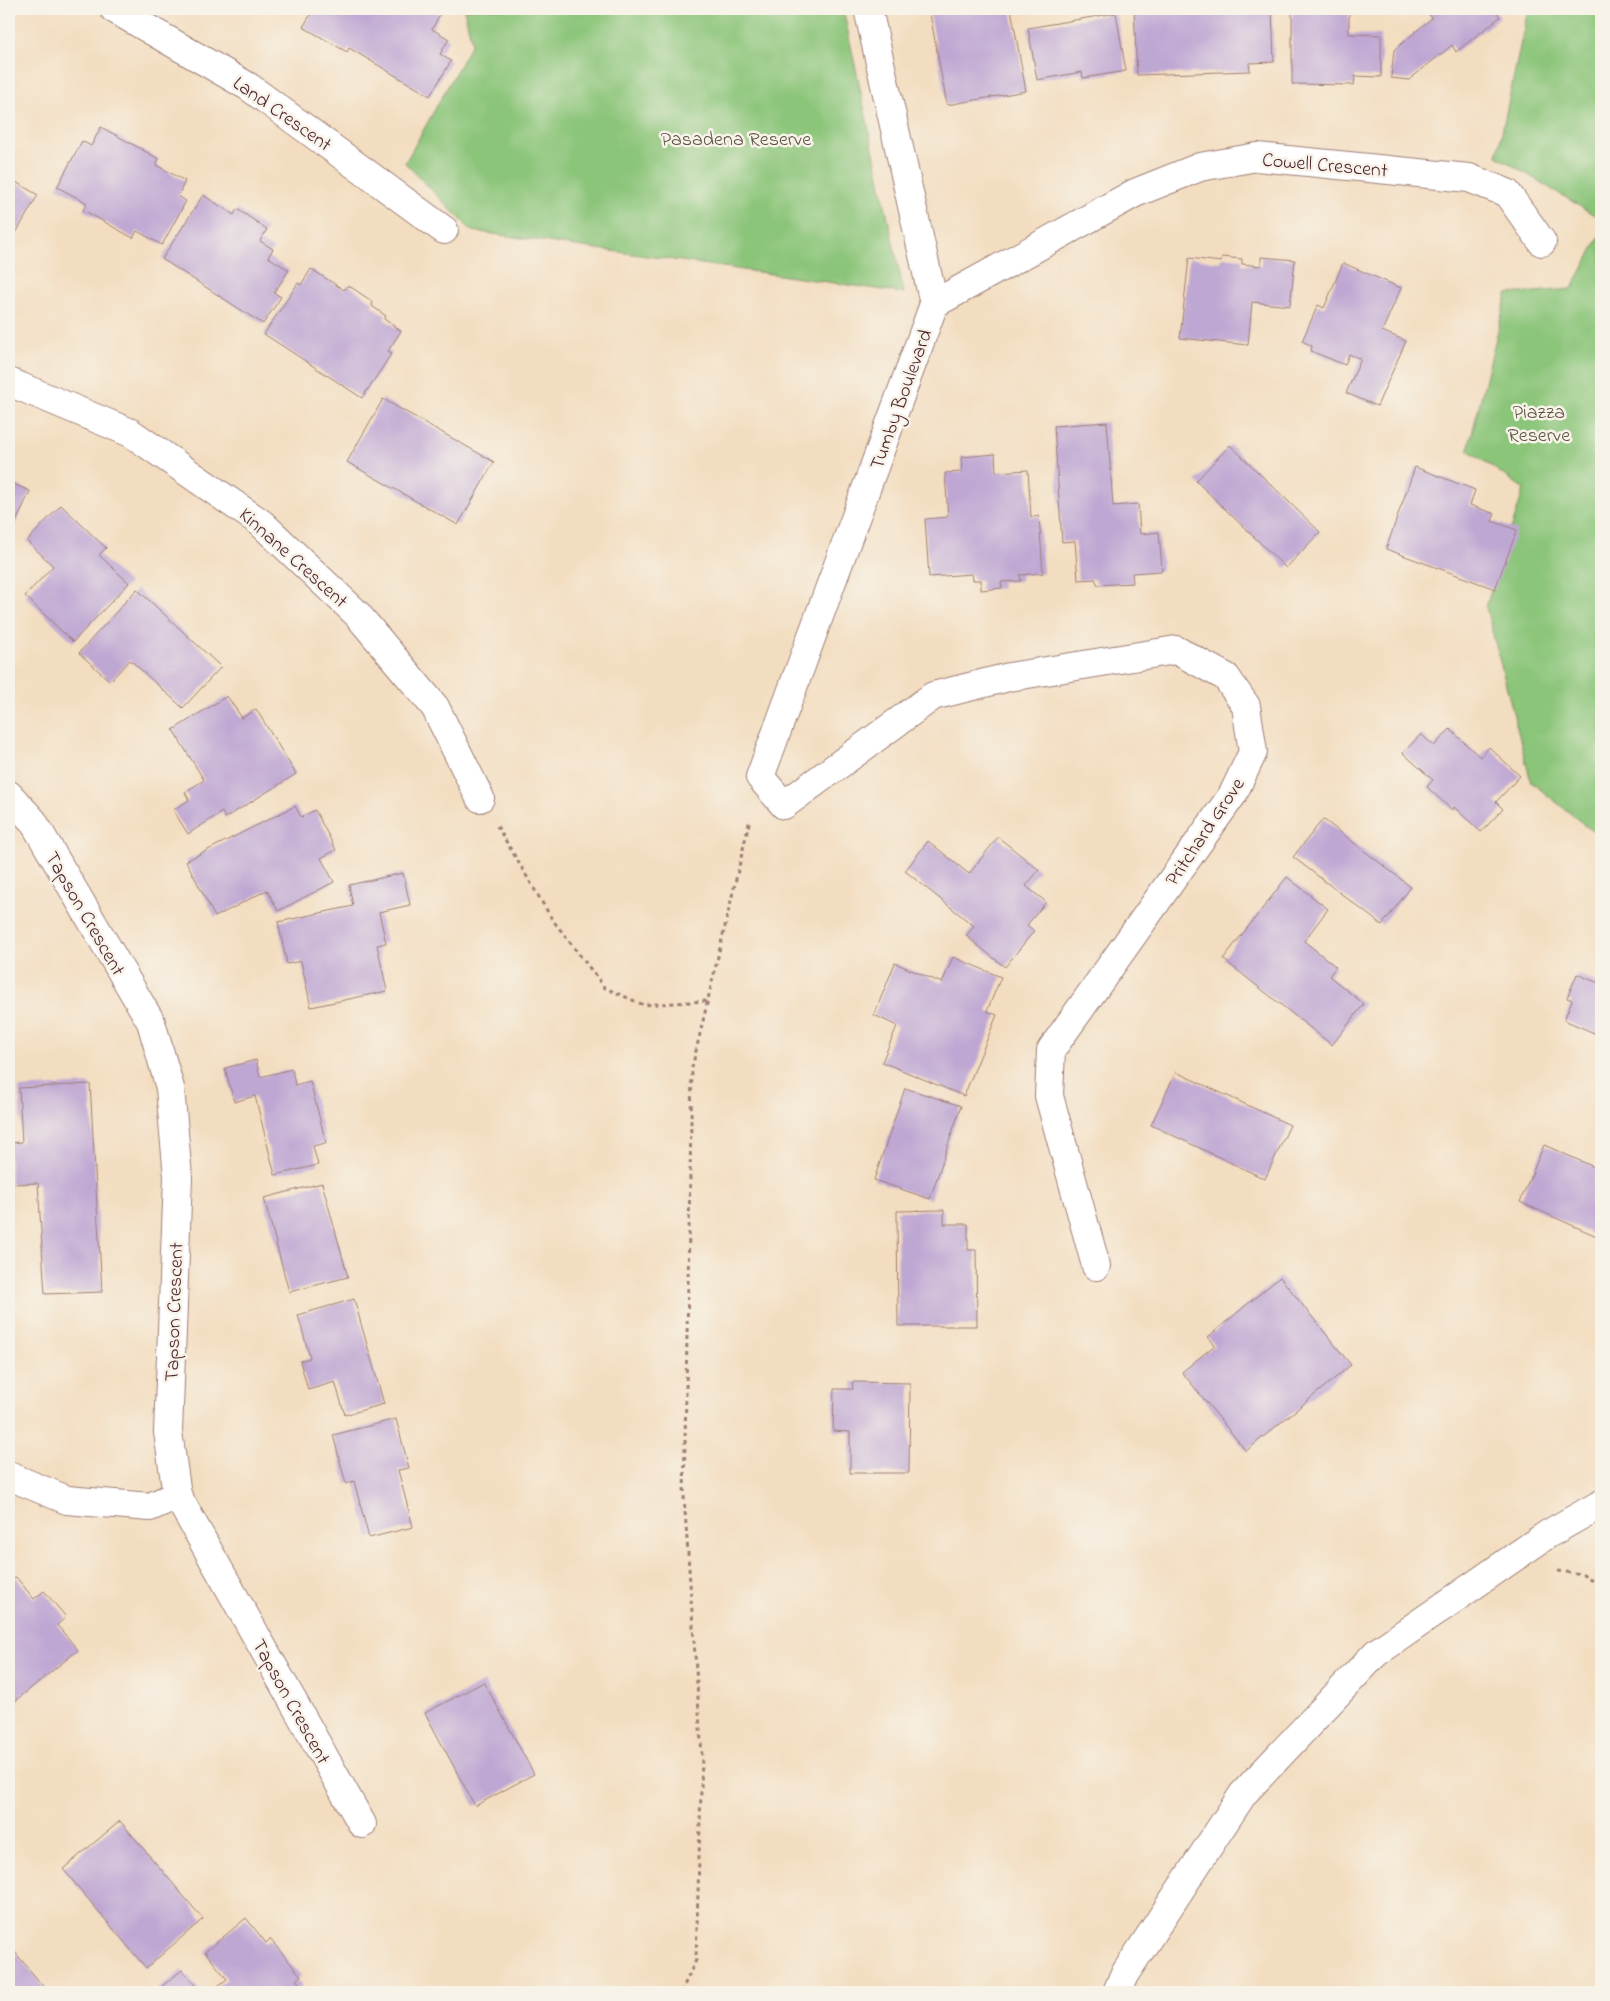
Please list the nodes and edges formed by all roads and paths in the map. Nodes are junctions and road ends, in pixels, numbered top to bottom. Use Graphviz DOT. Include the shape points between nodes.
graph roads {
  1 [pos="114,9"];
  2 [pos="868,9"];
  3 [pos="444,230"];
  4 [pos="1542,242"];
  5 [pos="934,304"];
  6 [pos="9,382"];
  7 [pos="760,777"];
  8 [pos="9,795"];
  9 [pos="480,798"];
  10 [pos="708,1001"];
  11 [pos="1096,1266"];
  12 [pos="9,1476"];
  13 [pos="177,1495"];
  14 [pos="1601,1504"];
  15 [pos="362,1824"];
  16 [pos="681,1992"];
  17 [pos="1117,1992"];
  1 -- 3 [label="street, Land Crescent" via="249,87"];
  2 -- 5 [label="street, Tumby Boulevard"];
  4 -- 5 [label="street, Cowell Crescent" via="1507,193 1469,178 1257,156 1200,167 1135,193"];
  5 -- 7 [label="street, Tumby Boulevard"];
  6 -- 9 [label="street, Kinnane Crescent" via="131,433 261,522 357,614 435,707"];
  7 -- 10 [label="path"];
  7 -- 11 [label="street, Pritchard Grove" via="784,805 933,696 1009,677 1176,650 1226,677 1246,706 1253,752 1233,794 1050,1050 1050,1096"];
  8 -- 13 [label="street, Tapson Crescent" via="33,822 151,1022 170,1088 178,1177 168,1432"];
  9 -- 10 [label="path" via="552,919 605,988 644,1005"];
  10 -- 16 [label="path" via="692,1068 684,1496 702,1756 696,1960"];
  12 -- 13 [label="street" via="67,1500 150,1507"];
  13 -- 15 [label="street, Tapson Crescent"];
  14 -- 17 [label="street" via="1548,1534 1376,1653 1243,1794 1124,1975"];
}
